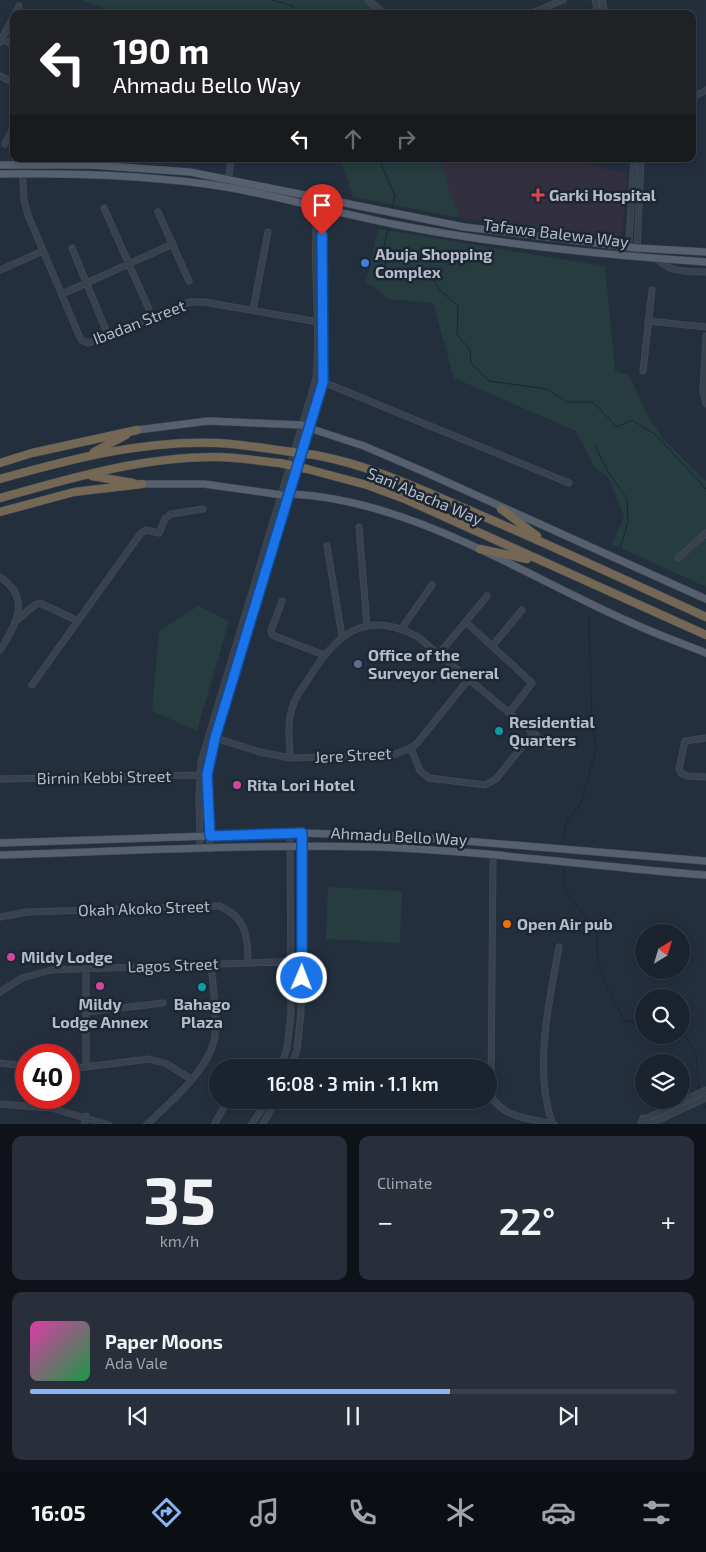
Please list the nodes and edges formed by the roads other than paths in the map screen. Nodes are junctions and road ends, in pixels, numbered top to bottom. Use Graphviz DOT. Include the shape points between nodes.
graph roads {
  1 [pos="368,0"];
  2 [pos="563,0"];
  3 [pos="379,10"];
  4 [pos="539,10"];
  5 [pos="10,24"];
  6 [pos="1,40"];
  7 [pos="10,134"];
  8 [pos="5,144"];
  9 [pos="231,162"];
  10 [pos="634,162"];
  11 [pos="641,162"];
  12 [pos="0,165"];
  13 [pos="22,165"];
  14 [pos="0,174"];
  15 [pos="22,174"];
  16 [pos="229,178"];
  17 [pos="227,187"];
  18 [pos="323,198"];
  19 [pos="104,208"];
  20 [pos="322,208"];
  21 [pos="158,212"];
  22 [pos="268,232"];
  23 [pos="172,244"];
  24 [pos="629,246"];
  25 [pos="72,248"];
  26 [pos="637,248"];
  27 [pos="43,250"];
  28 [pos="706,252"];
  29 [pos="628,256"];
  30 [pos="636,256"];
  31 [pos="657,258"];
  32 [pos="706,262"];
  33 [pos="129,264"];
  34 [pos="0,270"];
  35 [pos="706,272"];
  36 [pos="189,281"];
  37 [pos="87,282"];
  38 [pos="652,290"];
  39 [pos="62,294"];
  40 [pos="253,310"];
  41 [pos="152,316"];
  42 [pos="648,321"];
  43 [pos="319,322"];
  44 [pos="706,326"];
  45 [pos="108,335"];
  46 [pos="706,336"];
  47 [pos="643,371"];
  48 [pos="323,382"];
  49 [pos="706,404"];
  50 [pos="305,427"];
  51 [pos="136,430"];
  52 [pos="88,454"];
  53 [pos="0,463"];
  54 [pos="86,474"];
  55 [pos="0,479"];
  56 [pos="569,483"];
  57 [pos="142,484"];
  58 [pos="290,494"];
  59 [pos="282,495"];
  60 [pos="0,498"];
  61 [pos="502,508"];
  62 [pos="203,509"];
  63 [pos="0,512"];
  64 [pos="359,527"];
  65 [pos="706,533"];
  66 [pos="547,543"];
  67 [pos="327,546"];
  68 [pos="480,549"];
  69 [pos="678,558"];
  70 [pos="541,562"];
  71 [pos="0,577"];
  72 [pos="432,584"];
  73 [pos="487,596"];
  74 [pos="706,599"];
  75 [pos="282,601"];
  76 [pos="522,610"];
  77 [pos="706,617"];
  78 [pos="17,620"];
  79 [pos="78,621"];
  80 [pos="466,622"];
  81 [pos="367,626"];
  82 [pos="402,628"];
  83 [pos="706,635"];
  84 [pos="342,636"];
  85 [pos="493,645"];
  86 [pos="0,650"];
  87 [pos="706,653"];
  88 [pos="439,654"];
  89 [pos="324,655"];
  90 [pos="468,680"];
  91 [pos="32,685"];
  92 [pos="509,713"];
  93 [pos="533,733"];
  94 [pos="208,736"];
  95 [pos="215,738"];
  96 [pos="706,738"];
  97 [pos="549,746"];
  98 [pos="411,748"];
  99 [pos="290,758"];
  100 [pos="200,774"];
  101 [pos="207,775"];
  102 [pos="706,777"];
  103 [pos="0,779"];
  104 [pos="290,833"];
  105 [pos="302,833"];
  106 [pos="200,836"];
  107 [pos="210,836"];
  108 [pos="0,843"];
  109 [pos="291,846"];
  110 [pos="303,846"];
  111 [pos="200,849"];
  112 [pos="210,849"];
  113 [pos="0,855"];
  114 [pos="493,855"];
  115 [pos="706,861"];
  116 [pos="706,875"];
  117 [pos="0,917"];
  118 [pos="559,947"];
  119 [pos="302,961"];
  120 [pos="292,962"];
  121 [pos="248,963"];
  122 [pos="210,964"];
  123 [pos="86,968"];
  124 [pos="0,992"];
  125 [pos="163,1003"];
  126 [pos="86,1012"];
  127 [pos="283,1059"];
  128 [pos="293,1059"];
  129 [pos="0,1062"];
  130 [pos="15,1064"];
  131 [pos="86,1067"];
  132 [pos="80,1068"];
  133 [pos="191,1079"];
  134 [pos="706,1090"];
  135 [pos="706,1098"];
  136 [pos="0,1104"];
  137 [pos="223,1109"];
  138 [pos="262,1109"];
  139 [pos="271,1109"];
  140 [pos="86,1116"];
  141 [pos="526,1118"];
  142 [pos="649,1122"];
  143 [pos="640,1123"];
  144 [pos="84,1124"];
  145 [pos="109,1124"];
  146 [pos="146,1124"];
  147 [pos="214,1124"];
  148 [pos="251,1124"];
  149 [pos="262,1124"];
  150 [pos="535,1124"];
  151 [pos="554,1124"];
  152 [pos="633,1124"];
  1 -- 3 [label="street"];
  2 -- 4 [label="street"];
  5 -- 6 [label="street"];
  7 -- 8 [label="street"];
  9 -- 16 [label="street"];
  10 -- 24 [label="street"];
  11 -- 26 [label="street"];
  12 -- 13 [label="main road, Tafawa Balewa Way"];
  13 -- 15 [label="street, Ibadan Street"];
  13 -- 16 [label="main road, Tafawa Balewa Way" via="128,167"];
  14 -- 15 [label="main road, Tafawa Balewa Way"];
  15 -- 17 [label="main road, Tafawa Balewa Way" via="128,176"];
  15 -- 27 [label="street, Ibadan Street" via="24,200"];
  16 -- 17 [label="street"];
  16 -- 18 [label="main road, Tafawa Balewa Way"];
  17 -- 20 [label="main road, Tafawa Balewa Way"];
  18 -- 20 [label="street"];
  18 -- 24 [label="main road, Tafawa Balewa Way" via="405,217 530,236"];
  19 -- 33 [label="street"];
  20 -- 29 [label="main road, Tafawa Balewa Way" via="404,226 514,244"];
  20 -- 43 [label="street" via="314,271"];
  21 -- 23 [label="street"];
  22 -- 40 [label="street"];
  23 -- 33 [label="street"];
  23 -- 36 [label="street"];
  24 -- 26 [label="main road, Tafawa Balewa Way"];
  24 -- 29 [label="street"];
  25 -- 37 [label="street"];
  26 -- 28 [label="main road, Tafawa Balewa Way"];
  26 -- 30 [label="street"];
  27 -- 34 [label="street"];
  27 -- 39 [label="street, Ibadan Street"];
  29 -- 30 [label="main road, Tafawa Balewa Way"];
  30 -- 31 [label="main road, Tafawa Balewa Way"];
  31 -- 32 [label="main road, Tafawa Balewa Way"];
  31 -- 35 [label="street" via="673,270"];
  33 -- 37 [label="street"];
  33 -- 41 [label="street"];
  37 -- 39 [label="street"];
  37 -- 45 [label="street"];
  38 -- 42 [label="street"];
  39 -- 45 [label="street, Ibadan Street" via="81,340 88,343"];
  40 -- 41 [label="street, Ibadan Street" via="190,302"];
  40 -- 43 [label="street, Ibadan Street"];
  41 -- 45 [label="street, Ibadan Street"];
  42 -- 44 [label="street"];
  42 -- 47 [label="street"];
  43 -- 48 [label="street" via="325,361"];
  43 -- 50 [label="street" via="316,379"];
  46 -- 49 [label="street" via="703,391"];
  48 -- 50 [label="street"];
  48 -- 56 [label="street"];
  50 -- 51 [label="main road, Sani Abacha Way" via="208,421"];
  50 -- 58 [label="street"];
  50 -- 59 [label="street"];
  50 -- 61 [label="main road, Sani Abacha Way" via="364,446"];
  51 -- 52 [label="highway"];
  51 -- 53 [label="highway"];
  52 -- 55 [label="highway, Sani Abacha Way"];
  52 -- 66 [label="highway, Sani Abacha Way, bridge" via="157,444 209,443 345,461"];
  54 -- 57 [label="highway"];
  54 -- 60 [label="highway, Sani Abacha Way"];
  54 -- 70 [label="highway, Sani Abacha Way, bridge" via="162,461 215,457 280,463 368,485 405,499"];
  57 -- 59 [label="main road" via="204,484"];
  57 -- 63 [label="highway" via="74,492"];
  58 -- 68 [label="main road, Sani Abacha Way" via="370,508"];
  58 -- 95 [label="street"];
  59 -- 94 [label="street"];
  61 -- 66 [label="highway"];
  61 -- 74 [label="main road, Sani Abacha Way"];
  62 -- 79 [label="street" via="171,514 159,533 146,530 141,533"];
  64 -- 81 [label="street"];
  65 -- 69 [label="street"];
  66 -- 77 [label="highway, Sani Abacha Way"];
  67 -- 84 [label="street"];
  68 -- 70 [label="highway"];
  68 -- 87 [label="main road, Sani Abacha Way" via="632,623"];
  70 -- 83 [label="highway, Sani Abacha Way"];
  71 -- 78 [label="street" via="14,591 18,601"];
  72 -- 82 [label="street"];
  73 -- 80 [label="street"];
  75 -- 89 [label="street" via="272,635"];
  76 -- 85 [label="street"];
  78 -- 79 [label="street" via="40,603"];
  78 -- 86 [label="street"];
  79 -- 91 [label="street"];
  80 -- 85 [label="street"];
  80 -- 88 [label="street"];
  81 -- 82 [label="street"];
  81 -- 84 [label="street"];
  82 -- 88 [label="street"];
  84 -- 89 [label="street"];
  85 -- 92 [label="street" via="532,683"];
  88 -- 90 [label="street"];
  89 -- 99 [label="street" via="293,703 289,723"];
  90 -- 92 [label="street"];
  90 -- 98 [label="street, Jere Street"];
  92 -- 93 [label="street"];
  93 -- 97 [label="street"];
  93 -- 98 [label="street" via="496,779 485,785 429,778 420,771"];
  94 -- 95 [label="street, Jere Street"];
  94 -- 100 [label="street"];
  95 -- 99 [label="street, Jere Street"];
  95 -- 101 [label="street"];
  96 -- 102 [label="street" via="685,740 680,769 687,776"];
  98 -- 99 [label="street, Jere Street" via="394,755"];
  100 -- 101 [label="street, Birnin Kebbi Street"];
  100 -- 103 [label="street, Birnin Kebbi Street"];
  100 -- 106 [label="street"];
  101 -- 107 [label="street"];
  104 -- 105 [label="main road, Ahmadu Bello Way"];
  104 -- 107 [label="main road, Ahmadu Bello Way"];
  104 -- 109 [label="street"];
  105 -- 110 [label="street"];
  105 -- 115 [label="main road, Ahmadu Bello Way" via="417,838"];
  106 -- 107 [label="main road, Ahmadu Bello Way"];
  106 -- 108 [label="main road, Ahmadu Bello Way"];
  106 -- 111 [label="street"];
  107 -- 112 [label="street"];
  109 -- 110 [label="main road, Ahmadu Bello Way"];
  109 -- 112 [label="main road, Ahmadu Bello Way"];
  109 -- 120 [label="street"];
  110 -- 114 [label="main road, Ahmadu Bello Way"];
  110 -- 119 [label="street"];
  111 -- 112 [label="main road, Ahmadu Bello Way"];
  111 -- 113 [label="main road, Ahmadu Bello Way"];
  114 -- 116 [label="main road, Ahmadu Bello Way"];
  114 -- 141 [label="street" via="491,1096 495,1104 504,1110"];
  117 -- 121 [label="street, Okah Akoko Street" via="27,912 219,906 236,915 243,924"];
  118 -- 151 [label="street" via="543,1074"];
  119 -- 120 [label="street, Lagos Street"];
  119 -- 128 [label="street" via="300,1031"];
  120 -- 121 [label="street, Lagos Street"];
  120 -- 127 [label="street" via="290,1031"];
  121 -- 122 [label="street, Lagos Street"];
  122 -- 123 [label="street, Lagos Street"];
  122 -- 133 [label="street" via="215,1036 206,1060"];
  123 -- 124 [label="street, Lagos Street" via="37,973 8,985"];
  123 -- 126 [label="street"];
  125 -- 126 [label="street"];
  126 -- 131 [label="street"];
  129 -- 130 [label="street"];
  131 -- 132 [label="street"];
  131 -- 133 [label="street" via="149,1059 167,1064"];
  133 -- 146 [label="street" via="180,1094"];
  134 -- 142 [label="street"];
  135 -- 142 [label="street"];
  136 -- 140 [label="street" via="51,1108"];
  137 -- 147 [label="street"];
  138 -- 148 [label="street"];
  139 -- 149 [label="street"];
  140 -- 144 [label="street"];
  140 -- 145 [label="street"];
  141 -- 150 [label="street"];
  141 -- 151 [label="street"];
  142 -- 143 [label="street" via="643,1118"];
  143 -- 152 [label="street"];
}
